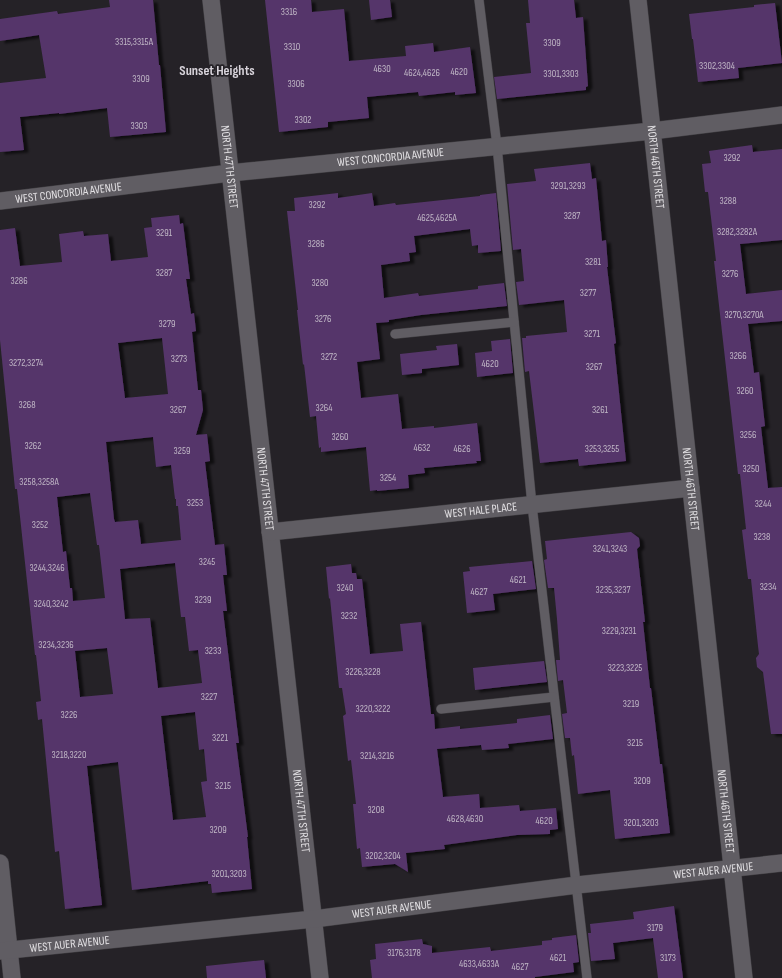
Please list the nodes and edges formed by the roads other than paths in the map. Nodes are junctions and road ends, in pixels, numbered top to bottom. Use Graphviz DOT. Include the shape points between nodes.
graph roads {
  1 [pos="211,0"];
  2 [pos="479,0"];
  3 [pos="638,0"];
  4 [pos="782,115"];
  5 [pos="652,131"];
  6 [pos="497,146"];
  7 [pos="230,173"];
  8 [pos="0,201"];
  9 [pos="514,322"];
  10 [pos="395,334"];
  11 [pos="691,488"];
  12 [pos="532,506"];
  13 [pos="270,532"];
  14 [pos="554,697"];
  15 [pos="441,709"];
  16 [pos="0,863"];
  17 [pos="782,863"];
  18 [pos="732,868"];
  19 [pos="577,885"];
  20 [pos="314,919"];
  21 [pos="5,950"];
  22 [pos="12,978"];
  23 [pos="320,978"];
  24 [pos="587,978"];
  25 [pos="744,978"];
  1 -- 7 [label="street, NORTH 47TH STREET"];
  2 -- 6 [label="lane"];
  3 -- 5 [label="street, NORTH 46TH STREET"];
  4 -- 5 [label="street, WEST CONCORDIA AVENUE"];
  5 -- 6 [label="street, WEST CONCORDIA AVENUE"];
  5 -- 11 [label="street, NORTH 46TH STREET"];
  6 -- 7 [label="street, WEST CONCORDIA AVENUE"];
  6 -- 9 [label="lane"];
  7 -- 8 [label="street, WEST CONCORDIA AVENUE"];
  7 -- 13 [label="street, NORTH 47TH STREET"];
  9 -- 10 [label="lane"];
  9 -- 12 [label="lane"];
  11 -- 12 [label="street, WEST HALE PLACE"];
  11 -- 18 [label="street, NORTH 46TH STREET"];
  12 -- 13 [label="street, WEST HALE PLACE"];
  12 -- 14 [label="lane"];
  13 -- 20 [label="street, NORTH 47TH STREET"];
  14 -- 15 [label="lane"];
  14 -- 19 [label="lane"];
  16 -- 21 [label="street"];
  17 -- 18 [label="street, WEST AUER AVENUE"];
  18 -- 19 [label="street, WEST AUER AVENUE"];
  18 -- 25 [label="street, NORTH 46TH STREET"];
  19 -- 20 [label="street, WEST AUER AVENUE"];
  19 -- 24 [label="lane"];
  20 -- 21 [label="street, WEST AUER AVENUE"];
  20 -- 23 [label="street, NORTH 47TH STREET"];
  21 -- 22 [label="street"];
}
